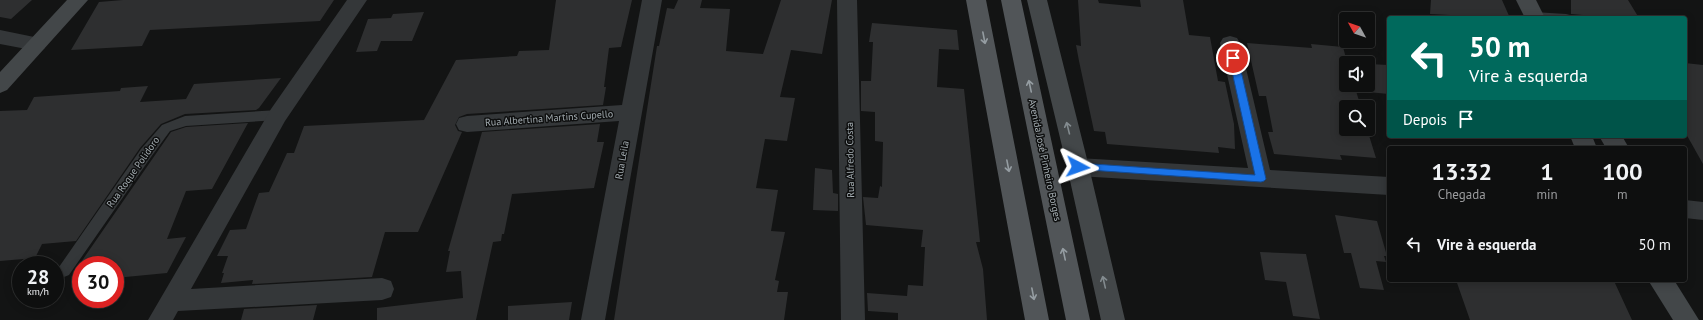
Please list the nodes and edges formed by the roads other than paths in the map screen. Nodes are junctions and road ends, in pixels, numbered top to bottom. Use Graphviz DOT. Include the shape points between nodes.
graph roads {
  1 [pos="78,0"];
  2 [pos="357,0"];
  3 [pos="652,0"];
  4 [pos="847,0"];
  5 [pos="976,0"];
  6 [pos="1011,0"];
  7 [pos="1037,0"];
  8 [pos="1532,11"];
  9 [pos="1556,16"];
  10 [pos="0,36"];
  11 [pos="1230,43"];
  12 [pos="37,44"];
  13 [pos="0,85"];
  14 [pos="631,112"];
  15 [pos="278,115"];
  16 [pos="467,124"];
  17 [pos="1078,167"];
  18 [pos="1261,179"];
  19 [pos="1387,186"];
  20 [pos="1687,209"];
  21 [pos="1703,211"];
  22 [pos="64,271"];
  23 [pos="1661,282"];
  24 [pos="1678,282"];
  25 [pos="382,288"];
  26 [pos="166,310"];
  27 [pos="593,320"];
  28 [pos="853,320"];
  29 [pos="1037,320"];
  30 [pos="1078,320"];
  31 [pos="1113,320"];
  32 [pos="1688,320"];
  1 -- 12 [label="street"];
  2 -- 15 [label="street"];
  3 -- 14 [label="street, Rua Leila"];
  4 -- 28 [label="street, Rua Alfredo Costa"];
  5 -- 29 [label="main road, one-way"];
  30 -- 6 [label="main road, Avenida José Pinheiro Borges, one-way"];
  17 -- 7 [label="street, one-way"];
  8 -- 9 [label="lane"];
  10 -- 12 [label="street"];
  11 -- 18 [label="street"];
  12 -- 13 [label="street"];
  14 -- 16 [label="street, Rua Albertina Martins Cupello"];
  14 -- 27 [label="street, Rua Leila"];
  15 -- 22 [label="lane, Rua Roque Polidoro" via="185,121 166,128"];
  15 -- 26 [label="street"];
  17 -- 18 [label="street"];
  31 -- 17 [label="street, one-way"];
  18 -- 19 [label="street"];
  20 -- 21 [label="street"];
  23 -- 32 [label="street"];
  24 -- 32 [label="street"];
  25 -- 26 [label="street"];
}
